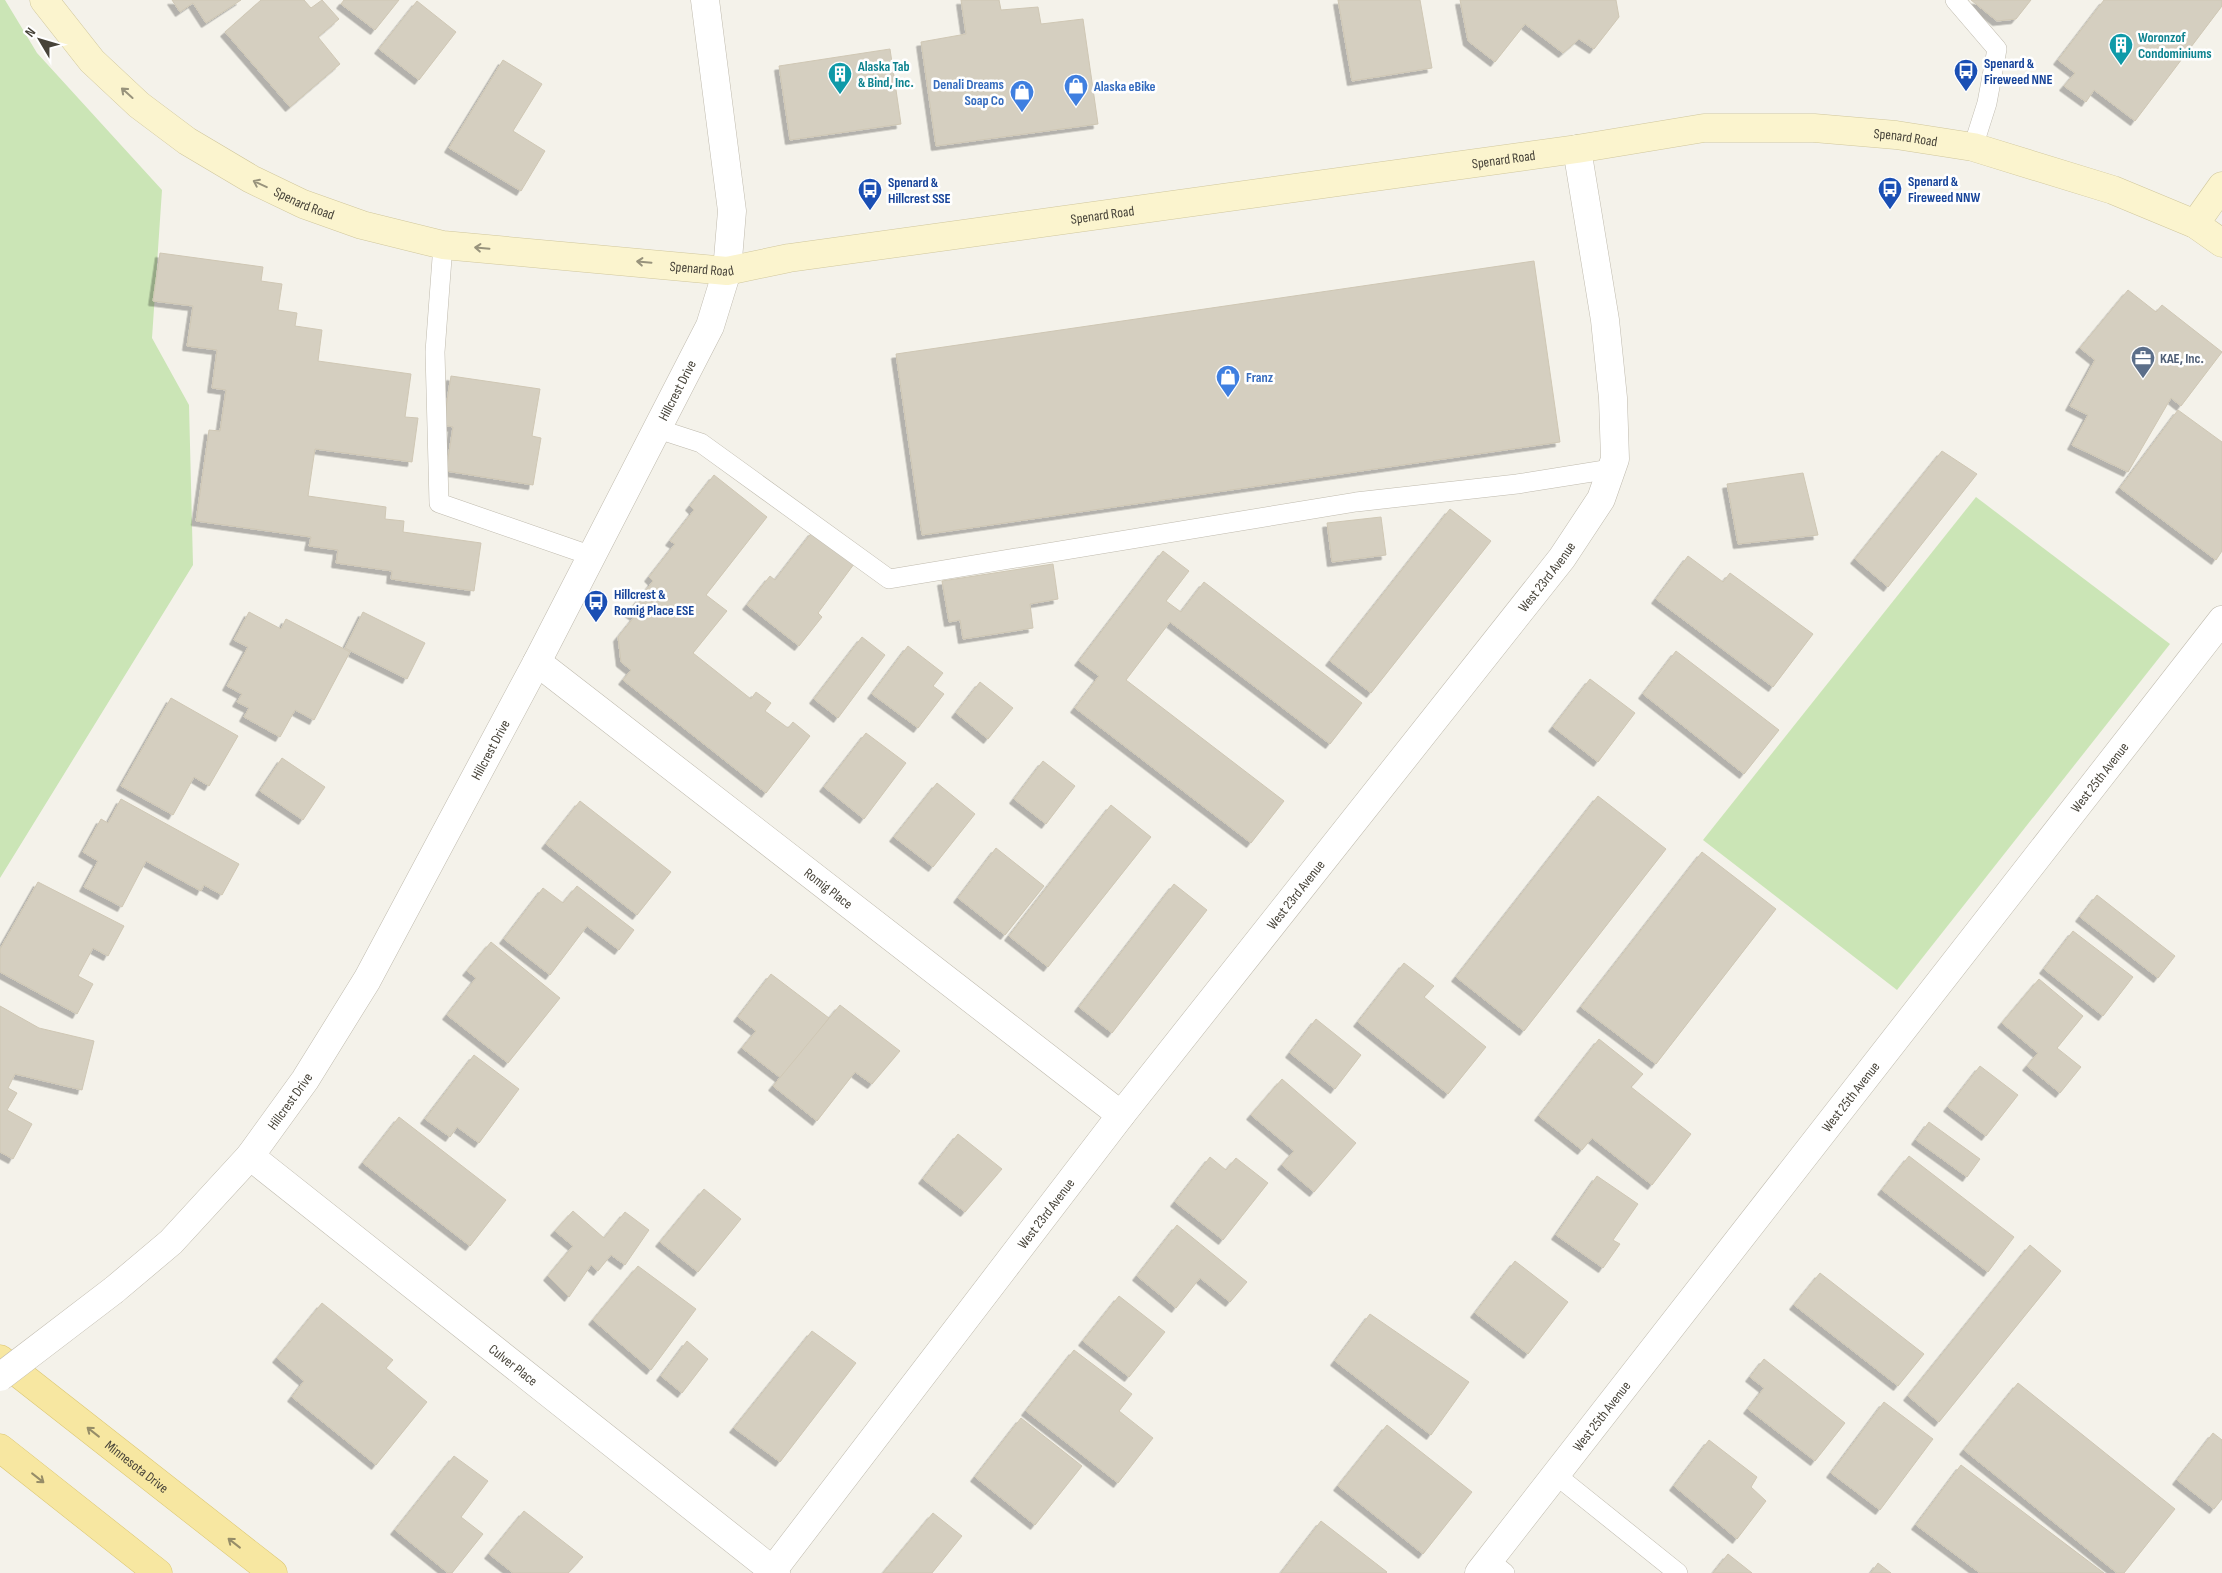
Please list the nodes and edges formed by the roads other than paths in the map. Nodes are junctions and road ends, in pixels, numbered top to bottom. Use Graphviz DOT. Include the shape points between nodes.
graph roads {
  1 [pos="44,0"];
  2 [pos="705,0"];
  3 [pos="1955,0"];
  4 [pos="1972,148"];
  5 [pos="1577,149"];
  6 [pos="2222,186"];
  7 [pos="2196,224"];
  8 [pos="2222,242"];
  9 [pos="443,245"];
  10 [pos="727,271"];
  11 [pos="658,429"];
  12 [pos="1611,469"];
  13 [pos="592,556"];
  14 [pos="2222,620"];
  15 [pos="537,662"];
  16 [pos="1121,1114"];
  17 [pos="250,1156"];
  18 [pos="0,1359"];
  19 [pos="0,1377"];
  20 [pos="0,1448"];
  21 [pos="1556,1475"];
  22 [pos="1491,1569"];
  23 [pos="775,1572"];
  24 [pos="158,1573"];
  25 [pos="273,1573"];
  26 [pos="1678,1573"];
  9 -- 1 [label="main road, Spenard Road, one-way" via="362,225 303,204 251,179 186,141 92,61"];
  2 -- 10 [label="street, Hillcrest Drive" via="732,211"];
  3 -- 4 [label="lane" via="1997,48 1987,103"];
  4 -- 5 [label="main road, Spenard Road" via="1896,135 1814,128 1704,128"];
  4 -- 7 [label="main road, Spenard Road" via="2134,197"];
  5 -- 10 [label="main road, Spenard Road" via="789,258"];
  5 -- 12 [label="street, West 23rd Avenue" via="1605,320 1613,398 1615,459"];
  6 -- 7 [label="main road"];
  7 -- 8 [label="main road, Spenard Road"];
  10 -- 9 [label="main road, Spenard Road, one-way"];
  9 -- 13 [label="lane" via="435,352 439,503"];
  10 -- 11 [label="street, Hillcrest Drive" via="710,326"];
  11 -- 12 [label="lane" via="701,443 889,580 1356,502 1517,484"];
  11 -- 13 [label="street, Hillcrest Drive"];
  12 -- 16 [label="street, West 23rd Avenue" via="1601,499 1562,558"];
  13 -- 15 [label="street, Hillcrest Drive"];
  14 -- 21 [label="street, West 25th Avenue"];
  15 -- 16 [label="street, Romig Place"];
  15 -- 17 [label="street, Hillcrest Drive" via="367,980 306,1080"];
  16 -- 23 [label="street, West 23rd Avenue"];
  17 -- 19 [label="street, Hillcrest Drive, bridge" via="171,1242"];
  17 -- 23 [label="street, Culver Place"];
  25 -- 18 [label="main road, Minnesota Drive, one-way"];
  20 -- 24 [label="main road, one-way"];
  21 -- 22 [label="street, West 25th Avenue"];
  21 -- 26 [label="lane"];
}
